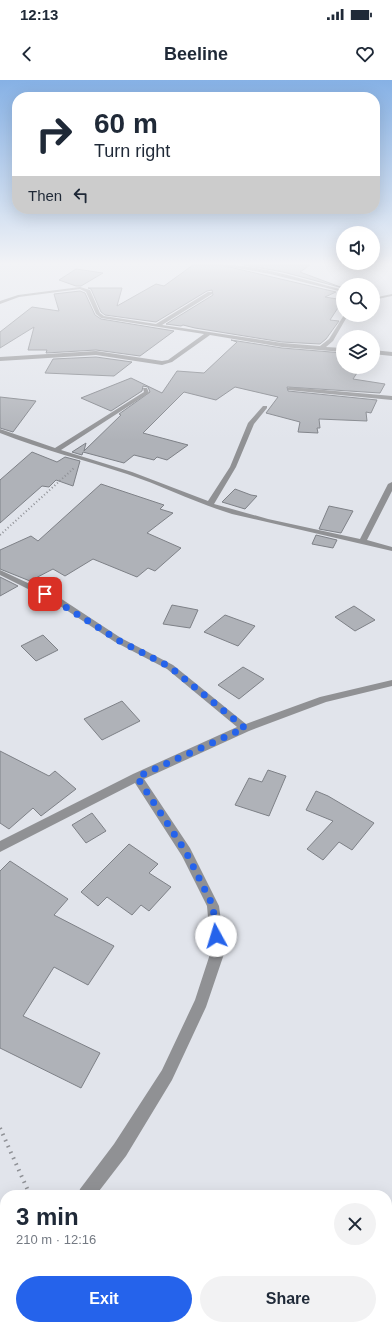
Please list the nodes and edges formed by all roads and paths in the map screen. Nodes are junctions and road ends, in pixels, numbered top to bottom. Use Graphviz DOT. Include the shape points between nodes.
graph roads {
  1 [pos="141,323"];
  2 [pos="160,323"];
  3 [pos="341,323"];
  4 [pos="156,326"];
  5 [pos="208,334"];
  6 [pos="321,348"];
  7 [pos="336,349"];
  8 [pos="380,353"];
  9 [pos="392,354"];
  10 [pos="0,359"];
  11 [pos="145,389"];
  12 [pos="290,389"];
  13 [pos="392,398"];
  14 [pos="265,407"];
  15 [pos="0,431"];
  16 [pos="55,451"];
  17 [pos="83,459"];
  18 [pos="392,484"];
  19 [pos="210,505"];
  20 [pos="0,536"];
  21 [pos="363,541"];
  22 [pos="392,549"];
  23 [pos="0,572"];
  24 [pos="392,683"];
  25 [pos="245,728"];
  26 [pos="137,777"];
  27 [pos="0,847"];
  28 [pos="0,1128"];
  29 [pos="28,1190"];
  30 [pos="90,1190"];
  1 -- 4 [label="street"];
  2 -- 4 [label="street"];
  3 -- 6 [label="street" via="331,340"];
  4 -- 5 [label="street"];
  5 -- 6 [label="street"];
  5 -- 10 [label="street" via="170,361 162,363 96,353"];
  6 -- 7 [label="street"];
  8 -- 9 [label="street"];
  11 -- 16 [label="street" via="147,392"];
  12 -- 13 [label="street"];
  14 -- 19 [label="street" via="251,423 233,467"];
  15 -- 16 [label="street" via="38,447"];
  16 -- 17 [label="street"];
  17 -- 19 [label="street" via="131,474"];
  17 -- 20 [label="path"];
  18 -- 21 [label="street"];
  19 -- 21 [label="street" via="249,517"];
  21 -- 22 [label="street"];
  23 -- 25 [label="street" via="57,600 118,640 170,667"];
  24 -- 25 [label="street" via="324,698"];
  25 -- 26 [label="street"];
  26 -- 27 [label="street"];
  26 -- 30 [label="street" via="186,852 213,906 218,950 201,1002 167,1075 120,1150"];
  28 -- 29 [label="path"];
}
